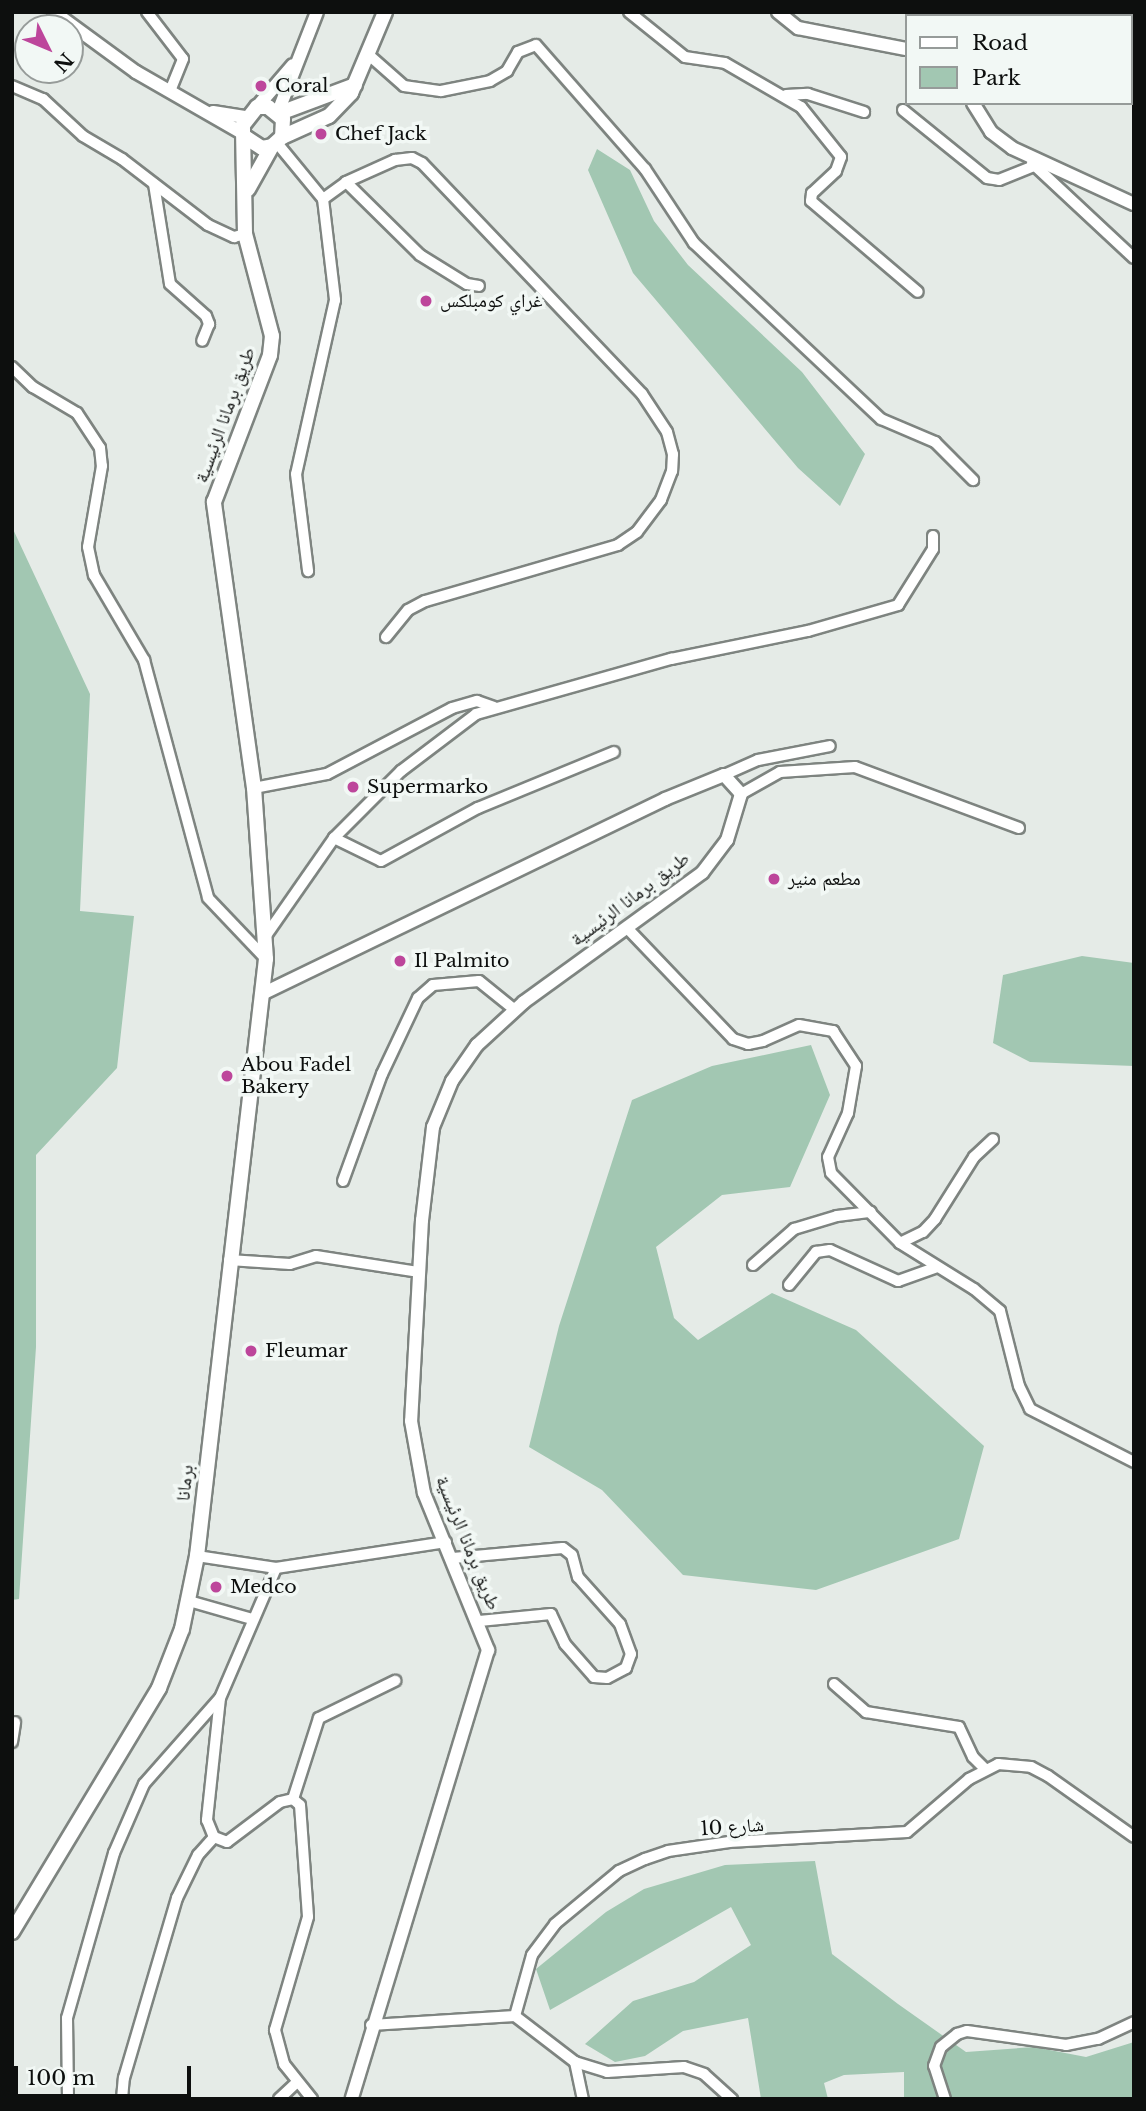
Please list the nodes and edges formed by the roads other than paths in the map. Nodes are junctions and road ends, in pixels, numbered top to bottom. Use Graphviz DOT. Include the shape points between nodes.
graph roads {
  1 [pos="54,12"];
  2 [pos="147,12"];
  3 [pos="317,12"];
  4 [pos="385,12"];
  5 [pos="629,12"];
  6 [pos="778,12"];
  7 [pos="904,49"];
  8 [pos="370,56"];
  9 [pos="300,57"];
  10 [pos="357,85"];
  11 [pos="12,86"];
  12 [pos="170,91"];
  13 [pos="786,95"];
  14 [pos="974,105"];
  15 [pos="903,110"];
  16 [pos="205,111"];
  17 [pos="251,112"];
  18 [pos="864,112"];
  19 [pos="279,113"];
  20 [pos="245,135"];
  21 [pos="277,142"];
  22 [pos="1032,160"];
  23 [pos="346,182"];
  24 [pos="154,184"];
  25 [pos="247,190"];
  26 [pos="323,199"];
  27 [pos="1134,204"];
  28 [pos="245,234"];
  29 [pos="1134,258"];
  30 [pos="480,286"];
  31 [pos="918,292"];
  32 [pos="202,341"];
  33 [pos="12,367"];
  34 [pos="973,480"];
  35 [pos="933,536"];
  36 [pos="308,571"];
  37 [pos="386,637"];
  38 [pos="494,706"];
  39 [pos="830,746"];
  40 [pos="614,752"];
  41 [pos="724,775"];
  42 [pos="254,788"];
  43 [pos="741,794"];
  44 [pos="1019,828"];
  45 [pos="334,838"];
  46 [pos="628,929"];
  47 [pos="265,937"];
  48 [pos="266,958"];
  49 [pos="262,994"];
  50 [pos="515,1010"];
  51 [pos="993,1139"];
  52 [pos="343,1181"];
  53 [pos="871,1212"];
  54 [pos="900,1243"];
  55 [pos="229,1260"];
  56 [pos="753,1265"];
  57 [pos="937,1267"];
  58 [pos="418,1272"];
  59 [pos="789,1285"];
  60 [pos="1134,1462"];
  61 [pos="446,1542"];
  62 [pos="197,1556"];
  63 [pos="453,1558"];
  64 [pos="276,1568"];
  65 [pos="189,1601"];
  66 [pos="252,1619"];
  67 [pos="479,1621"];
  68 [pos="395,1681"];
  69 [pos="834,1684"];
  70 [pos="220,1698"];
  71 [pos="15,1723"];
  72 [pos="12,1742"];
  73 [pos="984,1768"];
  74 [pos="293,1799"];
  75 [pos="214,1837"];
  76 [pos="1134,1837"];
  77 [pos="12,1932"];
  78 [pos="514,2016"];
  79 [pos="1134,2022"];
  80 [pos="372,2025"];
  81 [pos="575,2062"];
  82 [pos="297,2082"];
  83 [pos="68,2099"];
  84 [pos="122,2099"];
  85 [pos="279,2099"];
  86 [pos="312,2099"];
  87 [pos="352,2099"];
  88 [pos="583,2099"];
  89 [pos="732,2099"];
  90 [pos="945,2099"];
  1 -- 12 [label="street"];
  2 -- 12 [label="street" via="183,59"];
  3 -- 9 [label="street"];
  4 -- 8 [label="main road"];
  5 -- 13 [label="street" via="685,57 724,63"];
  6 -- 7 [label="street" via="798,28"];
  8 -- 10 [label="main road"];
  8 -- 34 [label="street" via="404,86 441,91 489,81 507,71 518,52 536,45 645,169 694,243 881,419 935,442"];
  9 -- 17 [label="street"];
  9 -- 19 [label="street"];
  10 -- 19 [label="main road"];
  10 -- 21 [label="main road" via="329,116"];
  11 -- 24 [label="street" via="43,99 83,136"];
  12 -- 16 [label="street"];
  13 -- 18 [label="street" via="808,94"];
  13 -- 31 [label="street" via="830,138 841,157 836,171 813,193 811,201"];
  14 -- 22 [label="street" via="991,132"];
  15 -- 22 [label="street" via="987,178 999,180"];
  16 -- 17 [label="street"];
  16 -- 20 [label="street"];
  17 -- 19 [label="main road"];
  17 -- 20 [label="main road"];
  19 -- 21 [label="main road" via="284,125"];
  20 -- 21 [label="main road" via="262,148"];
  20 -- 25 [label="main road, طريق برمانا الرئيسية"];
  21 -- 25 [label="main road, طريق برمانا الرئيسية"];
  21 -- 26 [label="street"];
  22 -- 27 [label="street"];
  22 -- 29 [label="street"];
  23 -- 26 [label="street"];
  23 -- 30 [label="street" via="420,255 467,284"];
  23 -- 37 [label="street" via="396,160 412,158 441,179 522,272 642,394 667,432 673,454 672,471 660,500 637,532 618,545 425,601 408,610"];
  24 -- 28 [label="street" via="208,225 234,237"];
  24 -- 32 [label="street" via="170,284 206,316 207,333"];
  25 -- 28 [label="main road, طريق برمانا الرئيسية"];
  26 -- 36 [label="street" via="335,300 296,474"];
  28 -- 42 [label="main road, طريق برمانا الرئيسية" via="267,313 270,355 221,478 214,526"];
  33 -- 48 [label="street" via="33,387 77,413 100,448 102,466 88,547 93,575 144,660 208,898"];
  35 -- 38 [label="street" via="933,549 898,605"];
  38 -- 42 [label="street" via="477,701 452,708 327,774"];
  38 -- 45 [label="street" via="435,743"];
  39 -- 41 [label="street" via="758,760"];
  40 -- 45 [label="street" via="478,808 381,861"];
  41 -- 43 [label="street"];
  41 -- 49 [label="street"];
  42 -- 47 [label="main road, طريق برمانا الرئيسية"];
  43 -- 44 [label="street" via="780,772 855,767"];
  43 -- 46 [label="street, طريق برمانا الرئيسية" via="727,840 702,873"];
  45 -- 47 [label="street"];
  46 -- 50 [label="street, طريق برمانا الرئيسية"];
  46 -- 53 [label="street" via="733,1039 748,1044 763,1041 799,1025 833,1031 856,1066 848,1113 827,1162 831,1173"];
  47 -- 48 [label="main road, طريق برمانا الرئيسية"];
  48 -- 49 [label="main road, طريق برمانا الرئيسية"];
  49 -- 55 [label="main road, برمانا"];
  50 -- 52 [label="street" via="479,981 433,985 418,998 382,1074"];
  50 -- 58 [label="street, طريق برمانا الرئيسية" via="477,1045 452,1081 433,1127"];
  51 -- 54 [label="street" via="974,1157 935,1219 923,1232"];
  53 -- 54 [label="street"];
  53 -- 56 [label="street" via="794,1229"];
  54 -- 57 [label="street"];
  55 -- 58 [label="street" via="290,1264 316,1256"];
  55 -- 62 [label="main road, برمانا"];
  57 -- 59 [label="street" via="898,1280 830,1250 816,1252"];
  57 -- 60 [label="street" via="1000,1311 1019,1386 1030,1409"];
  58 -- 61 [label="street, طريق برمانا الرئيسية" via="411,1420 424,1493"];
  61 -- 63 [label="street, طريق برمانا الرئيسية"];
  61 -- 64 [label="street"];
  62 -- 64 [label="street"];
  62 -- 65 [label="main road, برمانا"];
  63 -- 67 [label="street, طريق برمانا الرئيسية"];
  63 -- 67 [label="street" via="563,1548 572,1555 578,1577 620,1624 631,1654 626,1668 607,1678 594,1677 565,1644 551,1615"];
  64 -- 66 [label="street"];
  65 -- 66 [label="street"];
  65 -- 77 [label="main road, برمانا" via="159,1688"];
  66 -- 70 [label="street"];
  67 -- 80 [label="street, طريق برمانا الرئيسية" via="488,1650 486,1670"];
  68 -- 74 [label="street" via="319,1718"];
  69 -- 73 [label="street" via="866,1712 959,1727 973,1757"];
  70 -- 75 [label="street" via="207,1820"];
  70 -- 83 [label="street" via="144,1784 114,1853 67,2018"];
  71 -- 72 [label="street"];
  73 -- 76 [label="street" via="1012,1763 1031,1767"];
  73 -- 78 [label="street, شارع 10" via="907,1832 694,1846 619,1871 572,1906 541,1941 524,1973"];
  74 -- 75 [label="street" via="280,1802 227,1842"];
  74 -- 82 [label="street" via="300,1805 308,1917 275,2031 284,2064"];
  75 -- 84 [label="street" via="198,1855 177,1898 124,2078"];
  78 -- 80 [label="street"];
  78 -- 81 [label="street"];
  79 -- 90 [label="street" via="1098,2039 1066,2045 967,2031 957,2034 941,2047 934,2066"];
  80 -- 87 [label="street, طريق برمانا الرئيسية"];
  81 -- 88 [label="street"];
  81 -- 89 [label="street" via="607,2072 684,2067 704,2074"];
  82 -- 85 [label="street"];
  82 -- 86 [label="street"];
}
